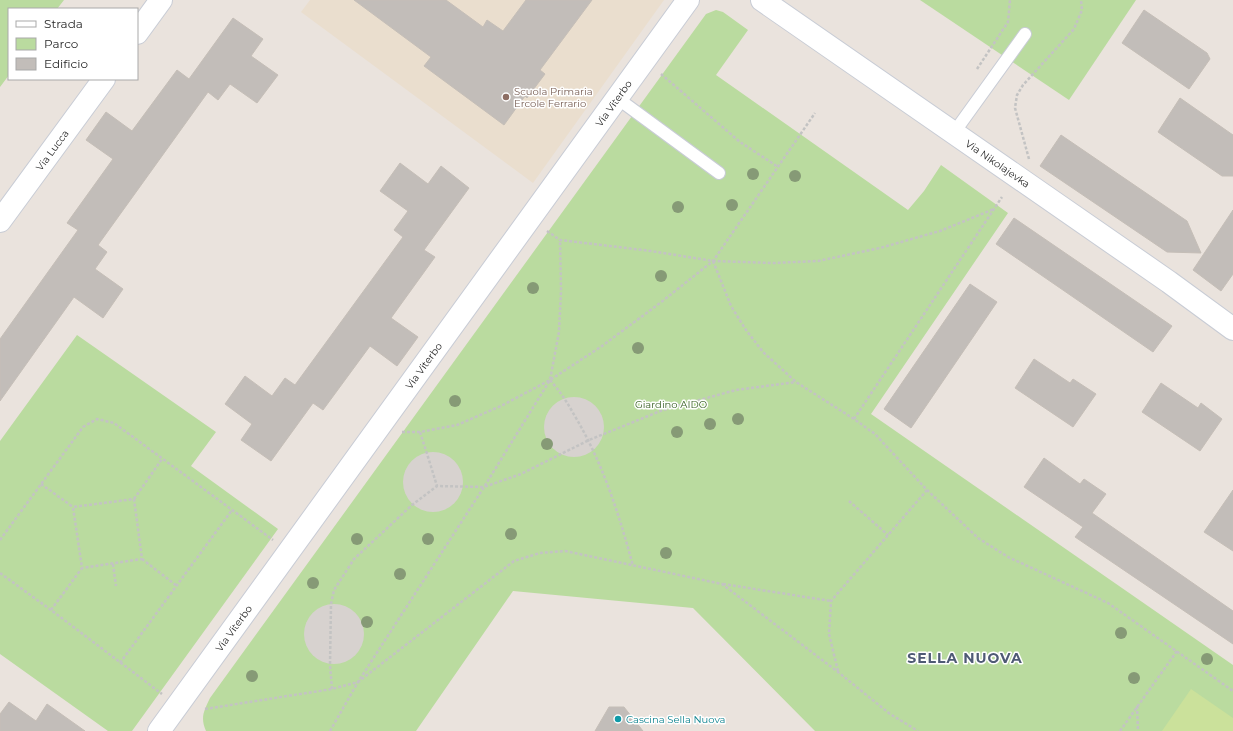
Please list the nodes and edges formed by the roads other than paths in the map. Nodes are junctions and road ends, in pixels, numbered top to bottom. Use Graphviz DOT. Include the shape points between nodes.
graph roads {
  1 [pos="161,0"];
  2 [pos="688,0"];
  3 [pos="762,0"];
  4 [pos="138,32"];
  5 [pos="1025,34"];
  6 [pos="103,80"];
  7 [pos="617,98"];
  8 [pos="954,134"];
  9 [pos="719,173"];
  10 [pos="0,221"];
  11 [pos="1232,327"];
  12 [pos="158,731"];
  1 -- 4 [label="street"];
  2 -- 7 [label="street, Via Viterbo"];
  3 -- 8 [label="street, Via Nikolajevka"];
  5 -- 8 [label="lane"];
  6 -- 10 [label="street, Via Lucca"];
  7 -- 9 [label="lane"];
  7 -- 12 [label="street, Via Viterbo"];
  8 -- 11 [label="street, Via Nikolajevka"];
}
